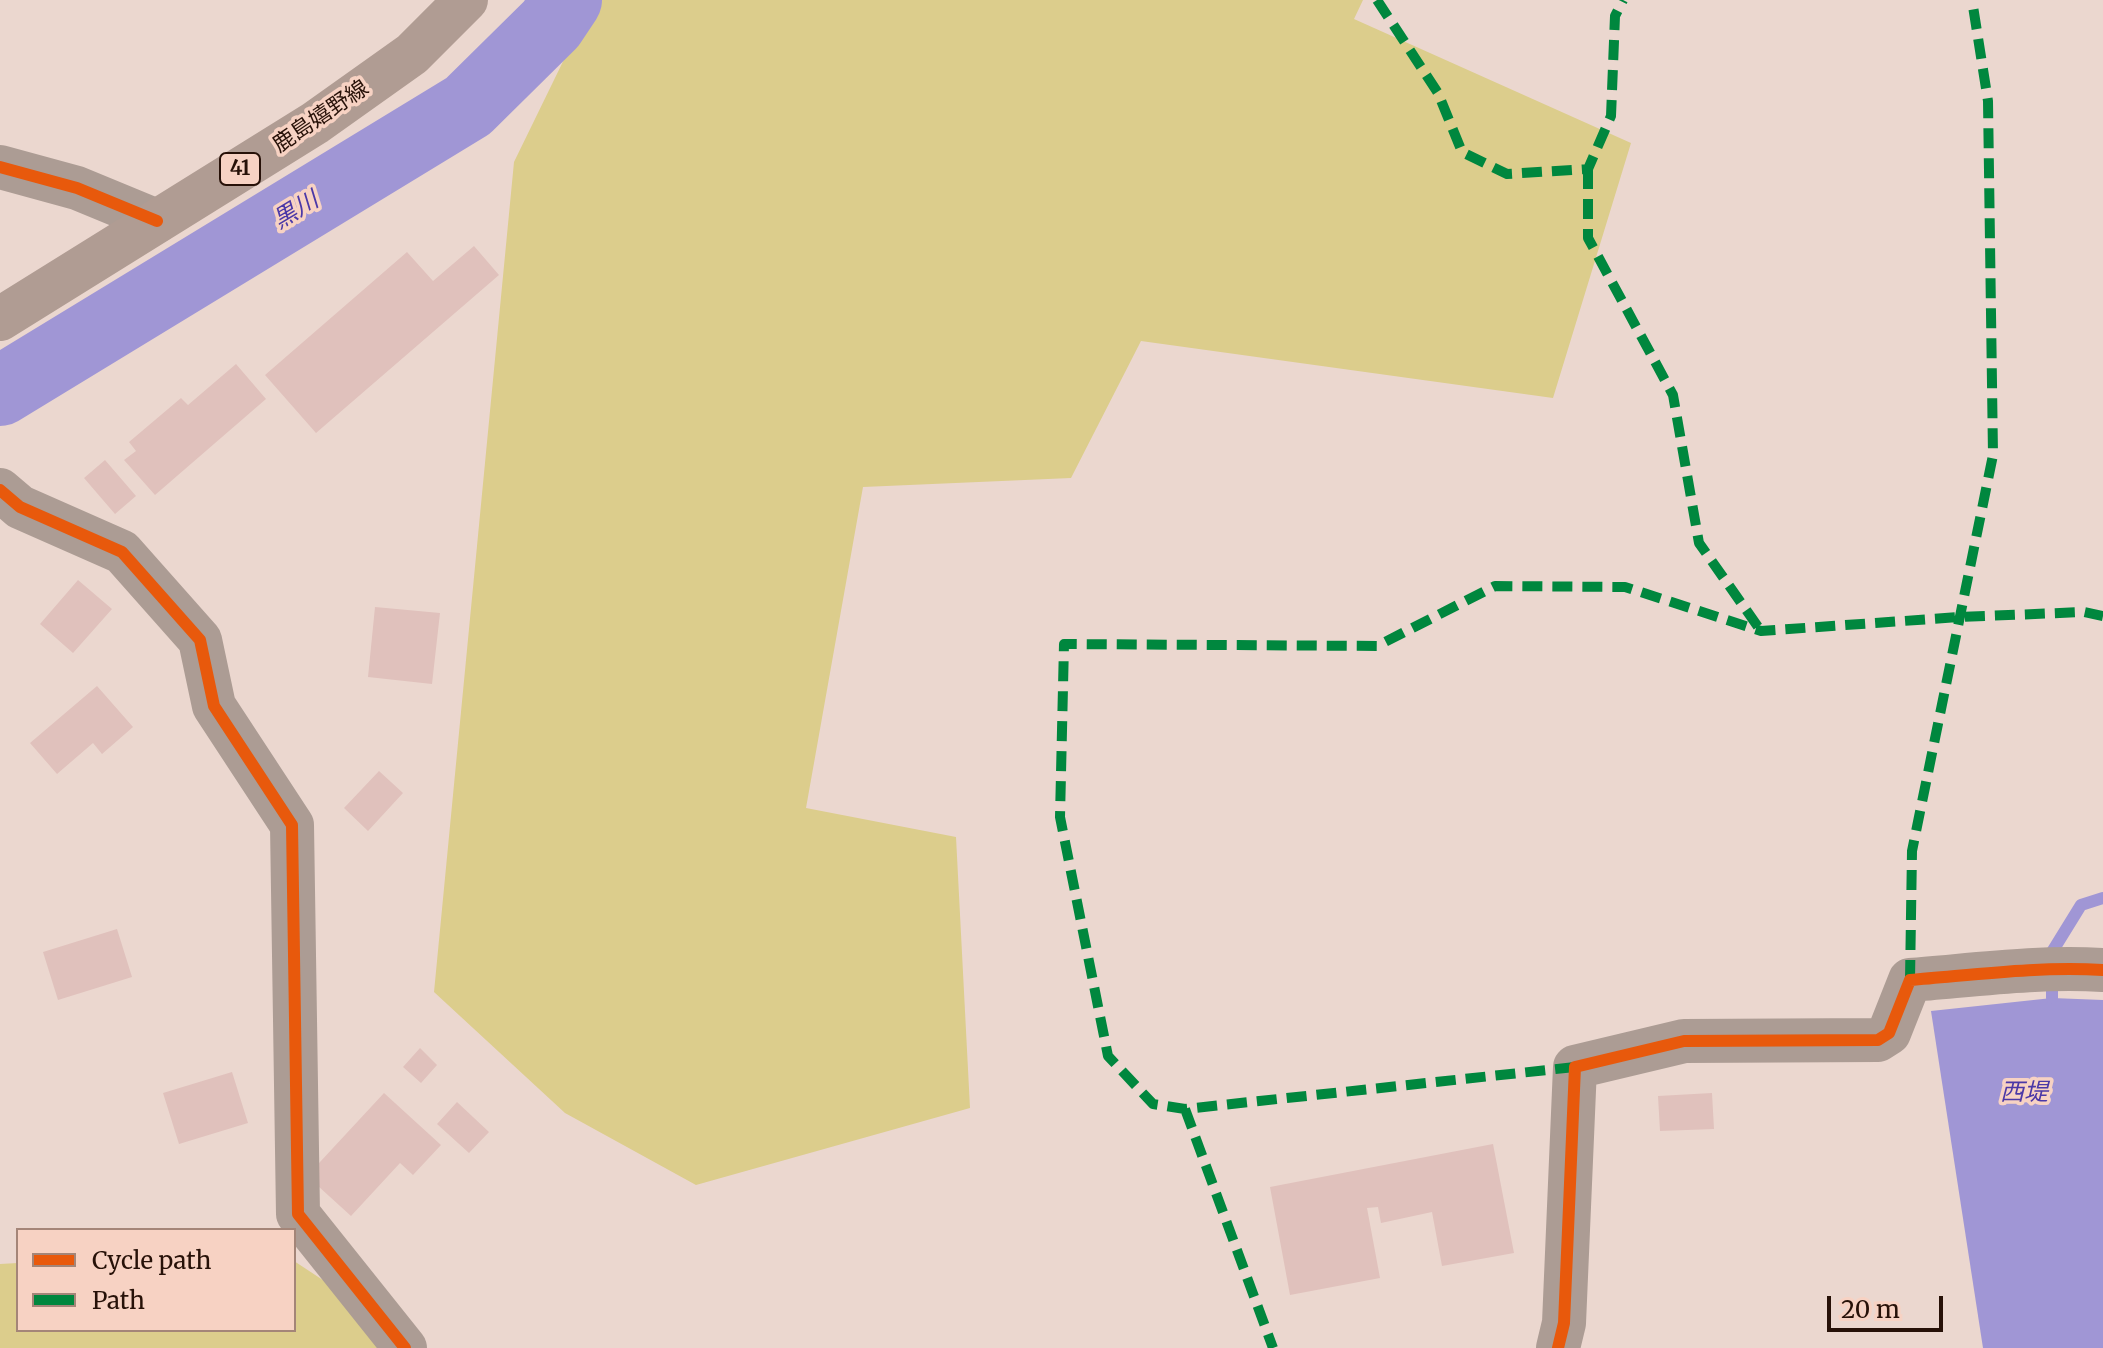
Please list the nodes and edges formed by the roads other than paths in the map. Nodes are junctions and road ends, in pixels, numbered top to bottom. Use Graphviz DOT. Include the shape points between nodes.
graph roads {
  1 [pos="466,0"];
  2 [pos="0,167"];
  3 [pos="157,221"];
  4 [pos="0,319"];
  5 [pos="0,490"];
  6 [pos="2087,969"];
  7 [pos="405,1348"];
  8 [pos="1558,1348"];
  1 -- 3 [label="main road, 鹿島嬉野線 / 41" via="412,54 315,123"];
  2 -- 3 [label="street" via="77,188"];
  3 -- 4 [label="main road, 鹿島嬉野線 / 41"];
  5 -- 7 [label="street" via="20,507 122,552 200,640 214,706 292,825 298,1214"];
  6 -- 8 [label="street" via="1910,980 1889,1033 1878,1040 1684,1041 1575,1067 1564,1323"];
}
